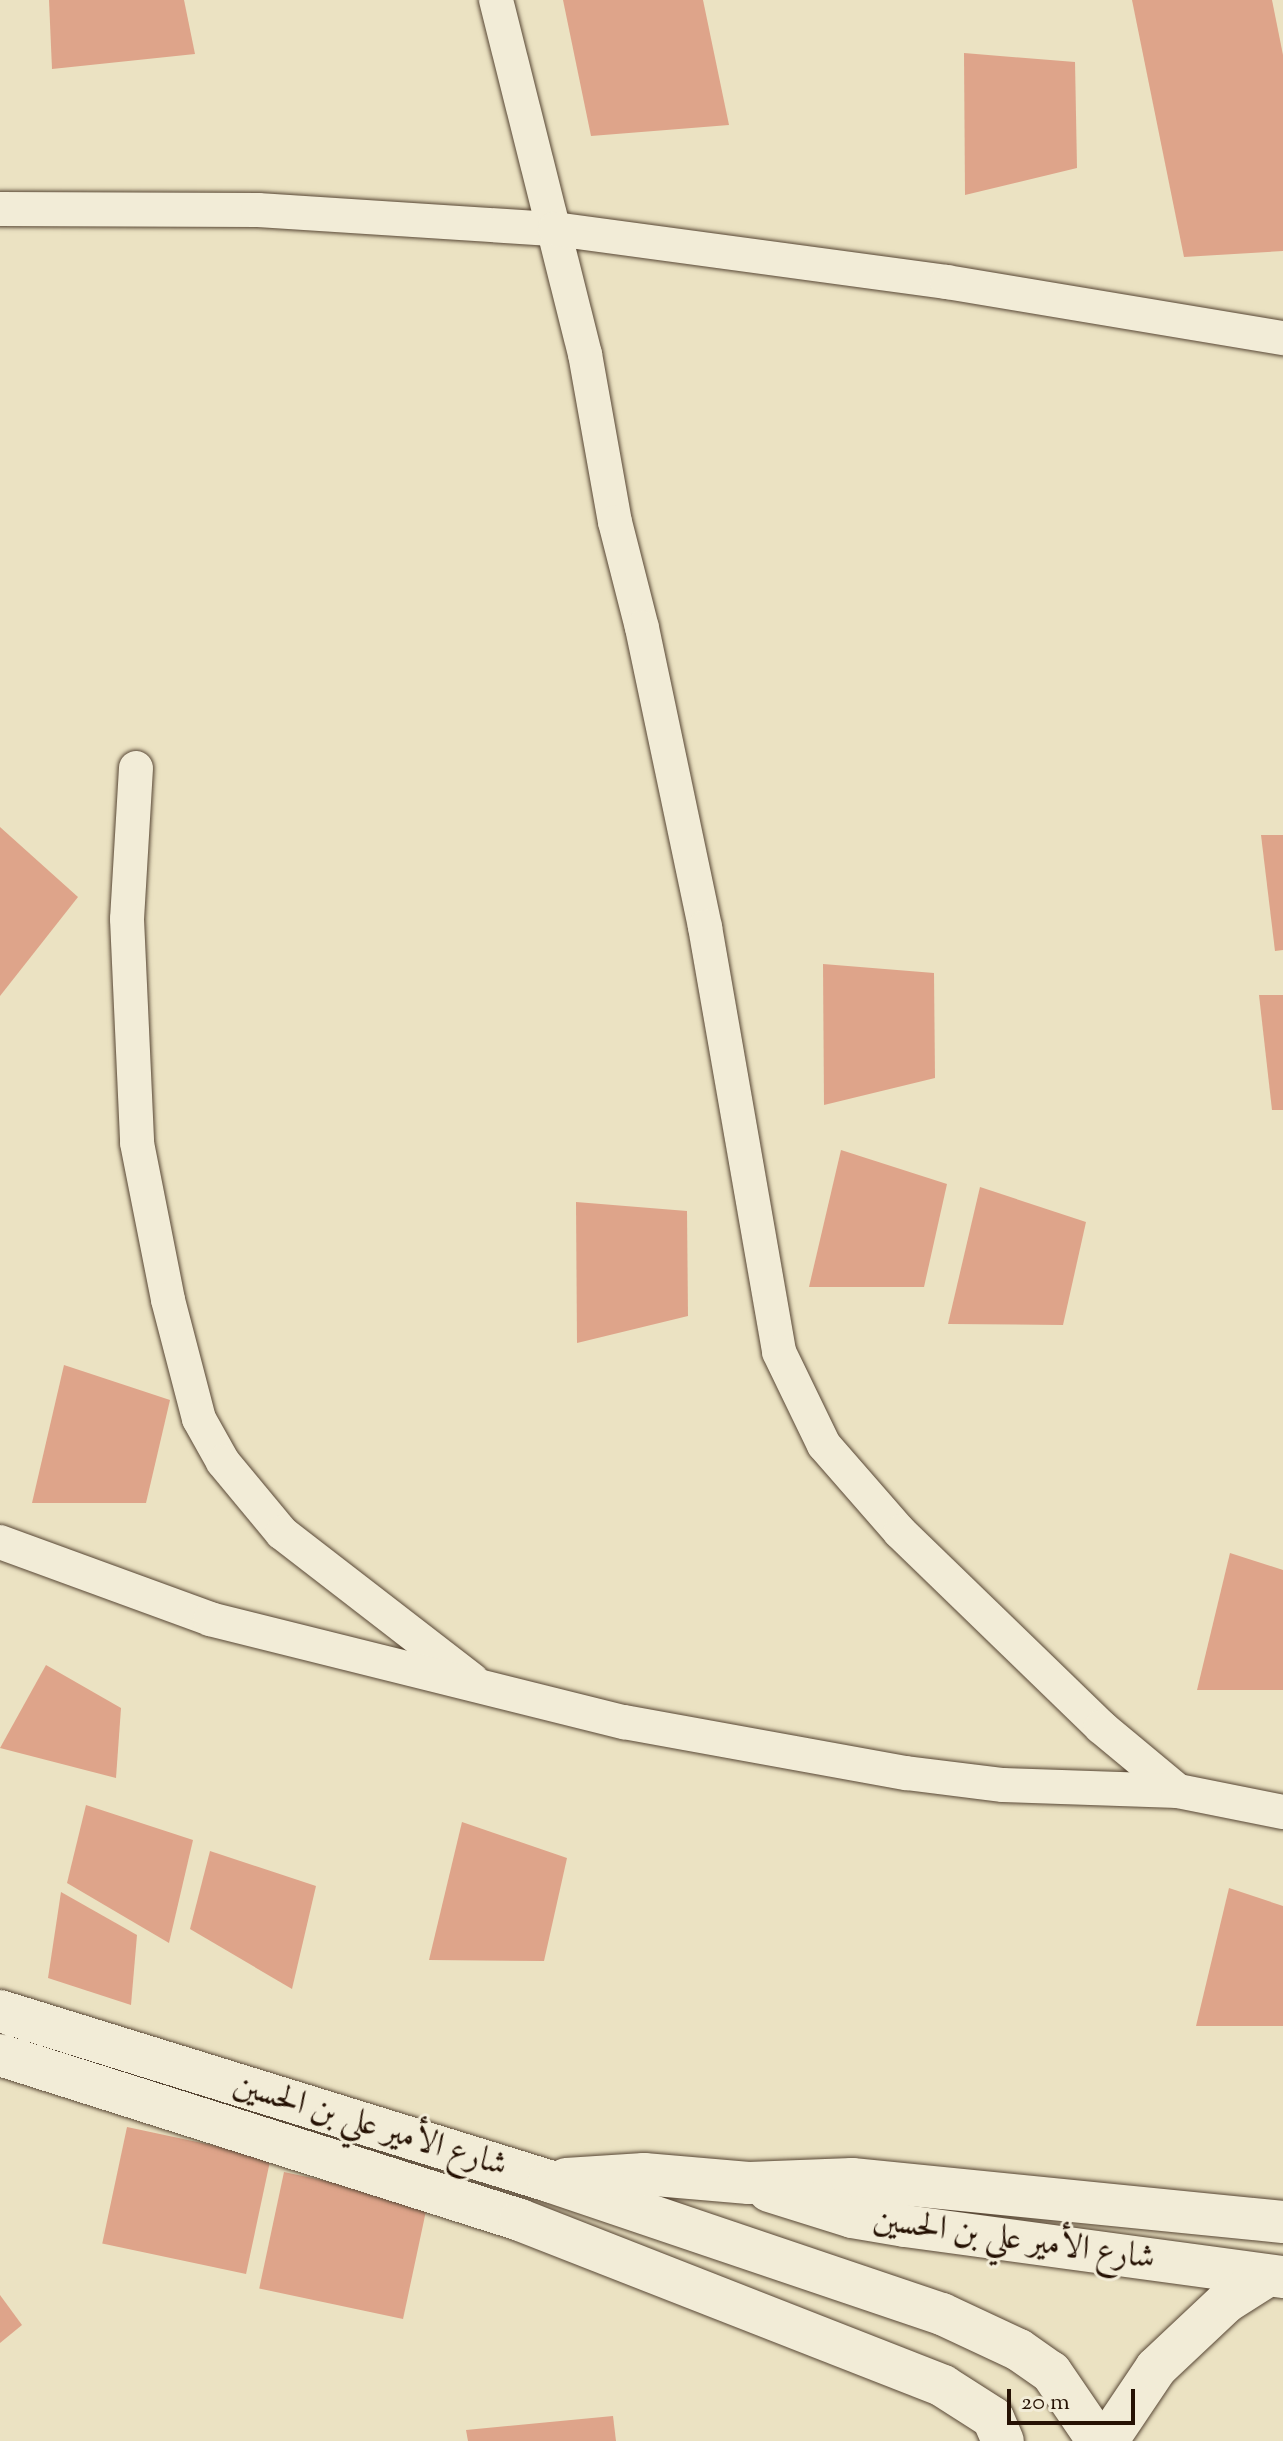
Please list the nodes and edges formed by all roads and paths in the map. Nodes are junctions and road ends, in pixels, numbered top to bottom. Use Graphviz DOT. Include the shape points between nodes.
graph roads {
  1 [pos="496,0"];
  2 [pos="0,209"];
  3 [pos="555,229"];
  4 [pos="1283,338"];
  5 [pos="136,768"];
  6 [pos="0,1542"];
  7 [pos="485,1690"];
  8 [pos="1178,1791"];
  9 [pos="1283,1812"];
  10 [pos="0,2011"];
  11 [pos="0,2055"];
  12 [pos="549,2181"];
  13 [pos="749,2183"];
  14 [pos="520,2220"];
  15 [pos="1283,2222"];
  16 [pos="1275,2277"];
  17 [pos="1003,2441"];
  18 [pos="1098,2441"];
  19 [pos="1107,2441"];
  1 -- 3 [label="street"];
  2 -- 3 [label="street" via="258,210"];
  3 -- 4 [label="street" via="947,282"];
  3 -- 8 [label="street" via="705,927 779,1352 824,1445 900,1532 1101,1727"];
  5 -- 7 [label="street" via="127,919 137,1143 168,1300 199,1419 223,1462 282,1533"];
  6 -- 7 [label="street" via="210,1619"];
  7 -- 8 [label="street" via="624,1722 906,1773 1003,1785"];
  8 -- 9 [label="street"];
  10 -- 12 [label="street, شارع الأمير علي بن الحسين"];
  11 -- 14 [label="street, شارع الأمير علي بن الحسين"];
  12 -- 13 [label="street, شارع الأمير علي بن الحسين" via="644,2174"];
  12 -- 14 [label="street"];
  12 -- 18 [label="street" via="942,2314 1019,2350 1051,2372"];
  13 -- 15 [label="street, شارع الأمير علي بن الحسين" via="852,2179"];
  13 -- 16 [label="street, شارع الأمير علي بن الحسين" via="865,2219"];
  14 -- 17 [label="street, شارع الأمير علي بن الحسين" via="943,2386 993,2418"];
  16 -- 19 [label="street" via="1226,2302 1156,2368"];
}
